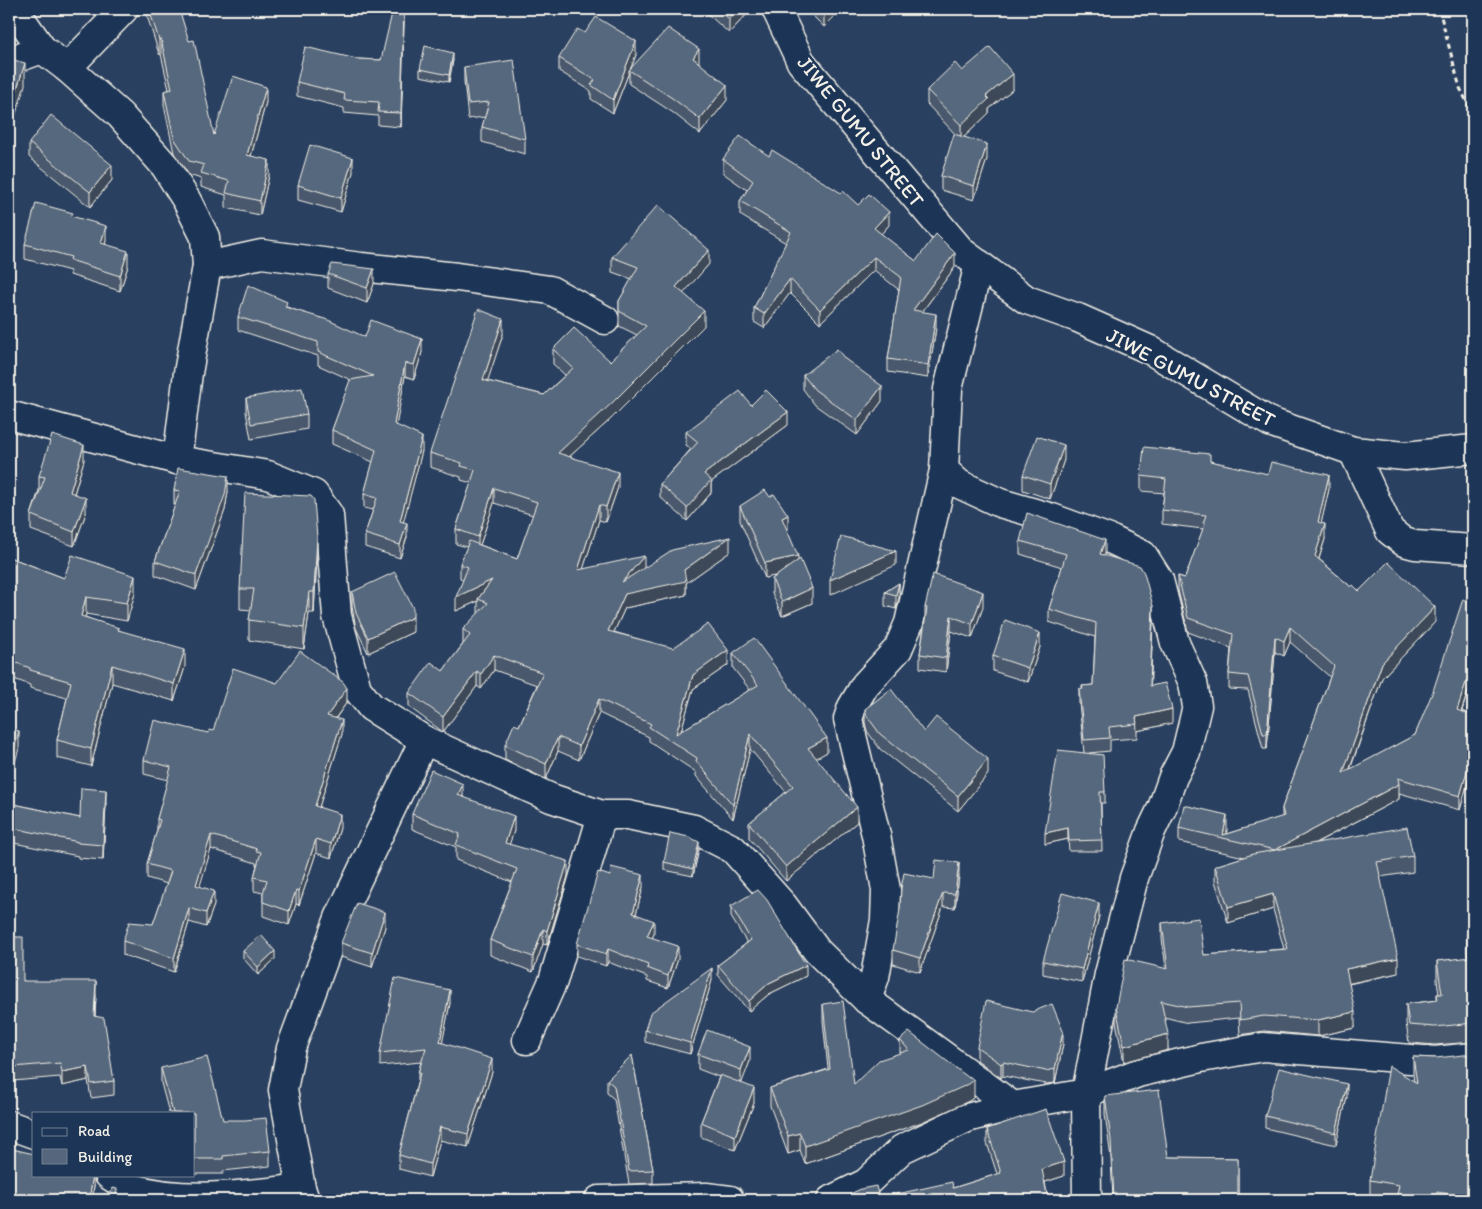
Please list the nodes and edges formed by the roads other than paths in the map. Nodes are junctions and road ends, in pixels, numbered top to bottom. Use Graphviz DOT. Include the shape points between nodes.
graph roads {
  1 [pos="14,9"];
  2 [pos="124,9"];
  3 [pos="776,9"];
  4 [pos="42,49"];
  5 [pos="9,61"];
  6 [pos="67,68"];
  7 [pos="979,264"];
  8 [pos="207,266"];
  9 [pos="604,320"];
  10 [pos="9,415"];
  11 [pos="1473,449"];
  12 [pos="1353,451"];
  13 [pos="177,460"];
  14 [pos="944,470"];
  15 [pos="1473,549"];
  16 [pos="424,740"];
  17 [pos="602,815"];
  18 [pos="867,1000"];
  19 [pos="527,1040"];
  20 [pos="1473,1056"];
  21 [pos="1086,1093"];
  22 [pos="1013,1106"];
  23 [pos="9,1125"];
  24 [pos="32,1133"];
  25 [pos="111,1176"];
  26 [pos="303,1194"];
  27 [pos="599,1200"];
  28 [pos="730,1200"];
  29 [pos="831,1200"];
  30 [pos="1087,1200"];
  1 -- 4 [label="street"];
  2 -- 6 [label="street"];
  3 -- 7 [label="street, JIWE GUMU STREET" via="801,62 962,252"];
  4 -- 5 [label="street"];
  4 -- 6 [label="street"];
  6 -- 8 [label="street" via="120,115 165,166 205,237"];
  7 -- 12 [label="street, JIWE GUMU STREET" via="1028,300 1150,350 1270,422"];
  7 -- 14 [label="street" via="948,389"];
  8 -- 9 [label="street" via="262,254 466,278 550,290"];
  8 -- 13 [label="street"];
  10 -- 13 [label="street"];
  11 -- 12 [label="street, JIWE GUMU STREET" via="1405,456"];
  12 -- 15 [label="street" via="1390,531 1404,542 1415,545"];
  13 -- 16 [label="street" via="268,475 314,494 329,515 338,616 357,689 371,707"];
  14 -- 18 [label="street" via="909,623 898,649 864,685 848,720 886,890 885,920 875,977"];
  14 -- 21 [label="street" via="959,484 1000,503 1052,518 1143,555 1159,580 1176,643 1193,683 1197,706 1193,729 1134,878 1108,974"];
  16 -- 17 [label="street" via="551,798"];
  16 -- 26 [label="street" via="339,918 291,1048 283,1090"];
  17 -- 18 [label="street" via="628,815 694,829 733,849 783,905 817,951"];
  17 -- 19 [label="street" via="553,981"];
  18 -- 22 [label="street"];
  20 -- 21 [label="street" via="1435,1061 1263,1047 1138,1072"];
  21 -- 22 [label="street"];
  21 -- 30 [label="street"];
  22 -- 29 [label="street" via="967,1118 902,1149 866,1183"];
  23 -- 24 [label="street"];
  25 -- 26 [label="street" via="127,1186 172,1195"];
  27 -- 28 [label="street" via="706,1197"];
}
